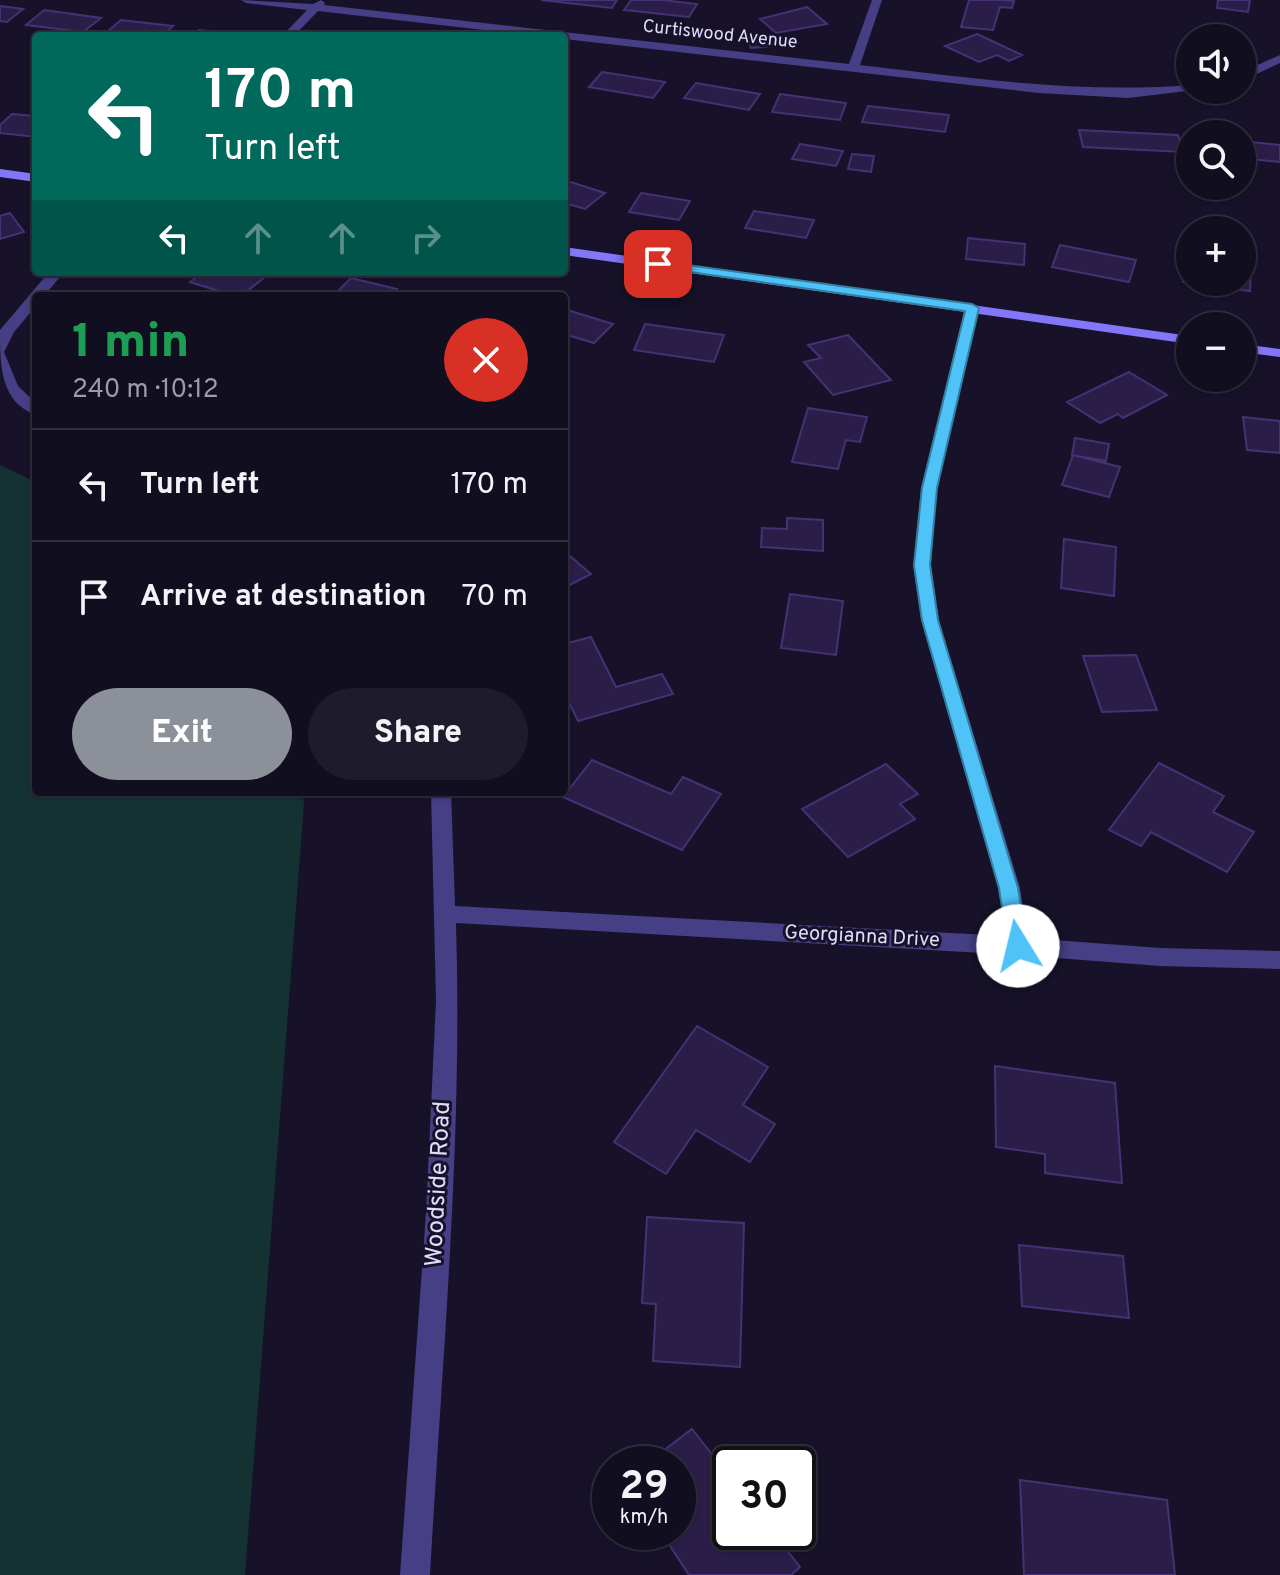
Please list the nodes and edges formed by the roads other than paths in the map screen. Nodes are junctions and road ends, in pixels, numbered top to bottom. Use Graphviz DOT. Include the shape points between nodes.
graph roads {
  1 [pos="246,0"];
  2 [pos="877,0"];
  3 [pos="319,4"];
  4 [pos="292,32"];
  5 [pos="549,32"];
  6 [pos="568,34"];
  7 [pos="1278,63"];
  8 [pos="853,69"];
  9 [pos="1256,72"];
  10 [pos="1176,90"];
  11 [pos="0,173"];
  12 [pos="32,177"];
  13 [pos="568,252"];
  14 [pos="54,276"];
  15 [pos="40,292"];
  16 [pos="32,302"];
  17 [pos="972,308"];
  18 [pos="1176,338"];
  19 [pos="0,349"];
  20 [pos="1256,350"];
  21 [pos="1280,353"];
  22 [pos="0,356"];
  23 [pos="32,408"];
  24 [pos="441,796"];
  25 [pos="445,914"];
  26 [pos="1018,946"];
  27 [pos="1280,960"];
  28 [pos="415,1575"];
  1 -- 3 [label="street, Curtiswood Avenue"];
  2 -- 8 [label="street"];
  3 -- 4 [label="street"];
  3 -- 5 [label="street, Curtiswood Avenue"];
  6 -- 8 [label="street, Curtiswood Avenue"];
  7 -- 9 [label="street"];
  8 -- 10 [label="street, Curtiswood Avenue" via="1087,93"];
  11 -- 12 [label="street"];
  13 -- 17 [label="street"];
  14 -- 15 [label="street"];
  16 -- 19 [label="street" via="7,331"];
  17 -- 18 [label="street"];
  17 -- 26 [label="street" via="929,488 922,565 930,620 1009,888"];
  20 -- 21 [label="street"];
  22 -- 23 [label="street" via="2,374 22,403"];
  24 -- 25 [label="street, Woodside Road"];
  25 -- 26 [label="street, Georgianna Drive"];
  25 -- 28 [label="street, Woodside Road" via="447,1001 438,1213"];
  26 -- 27 [label="street, Georgianna Drive"];
}
